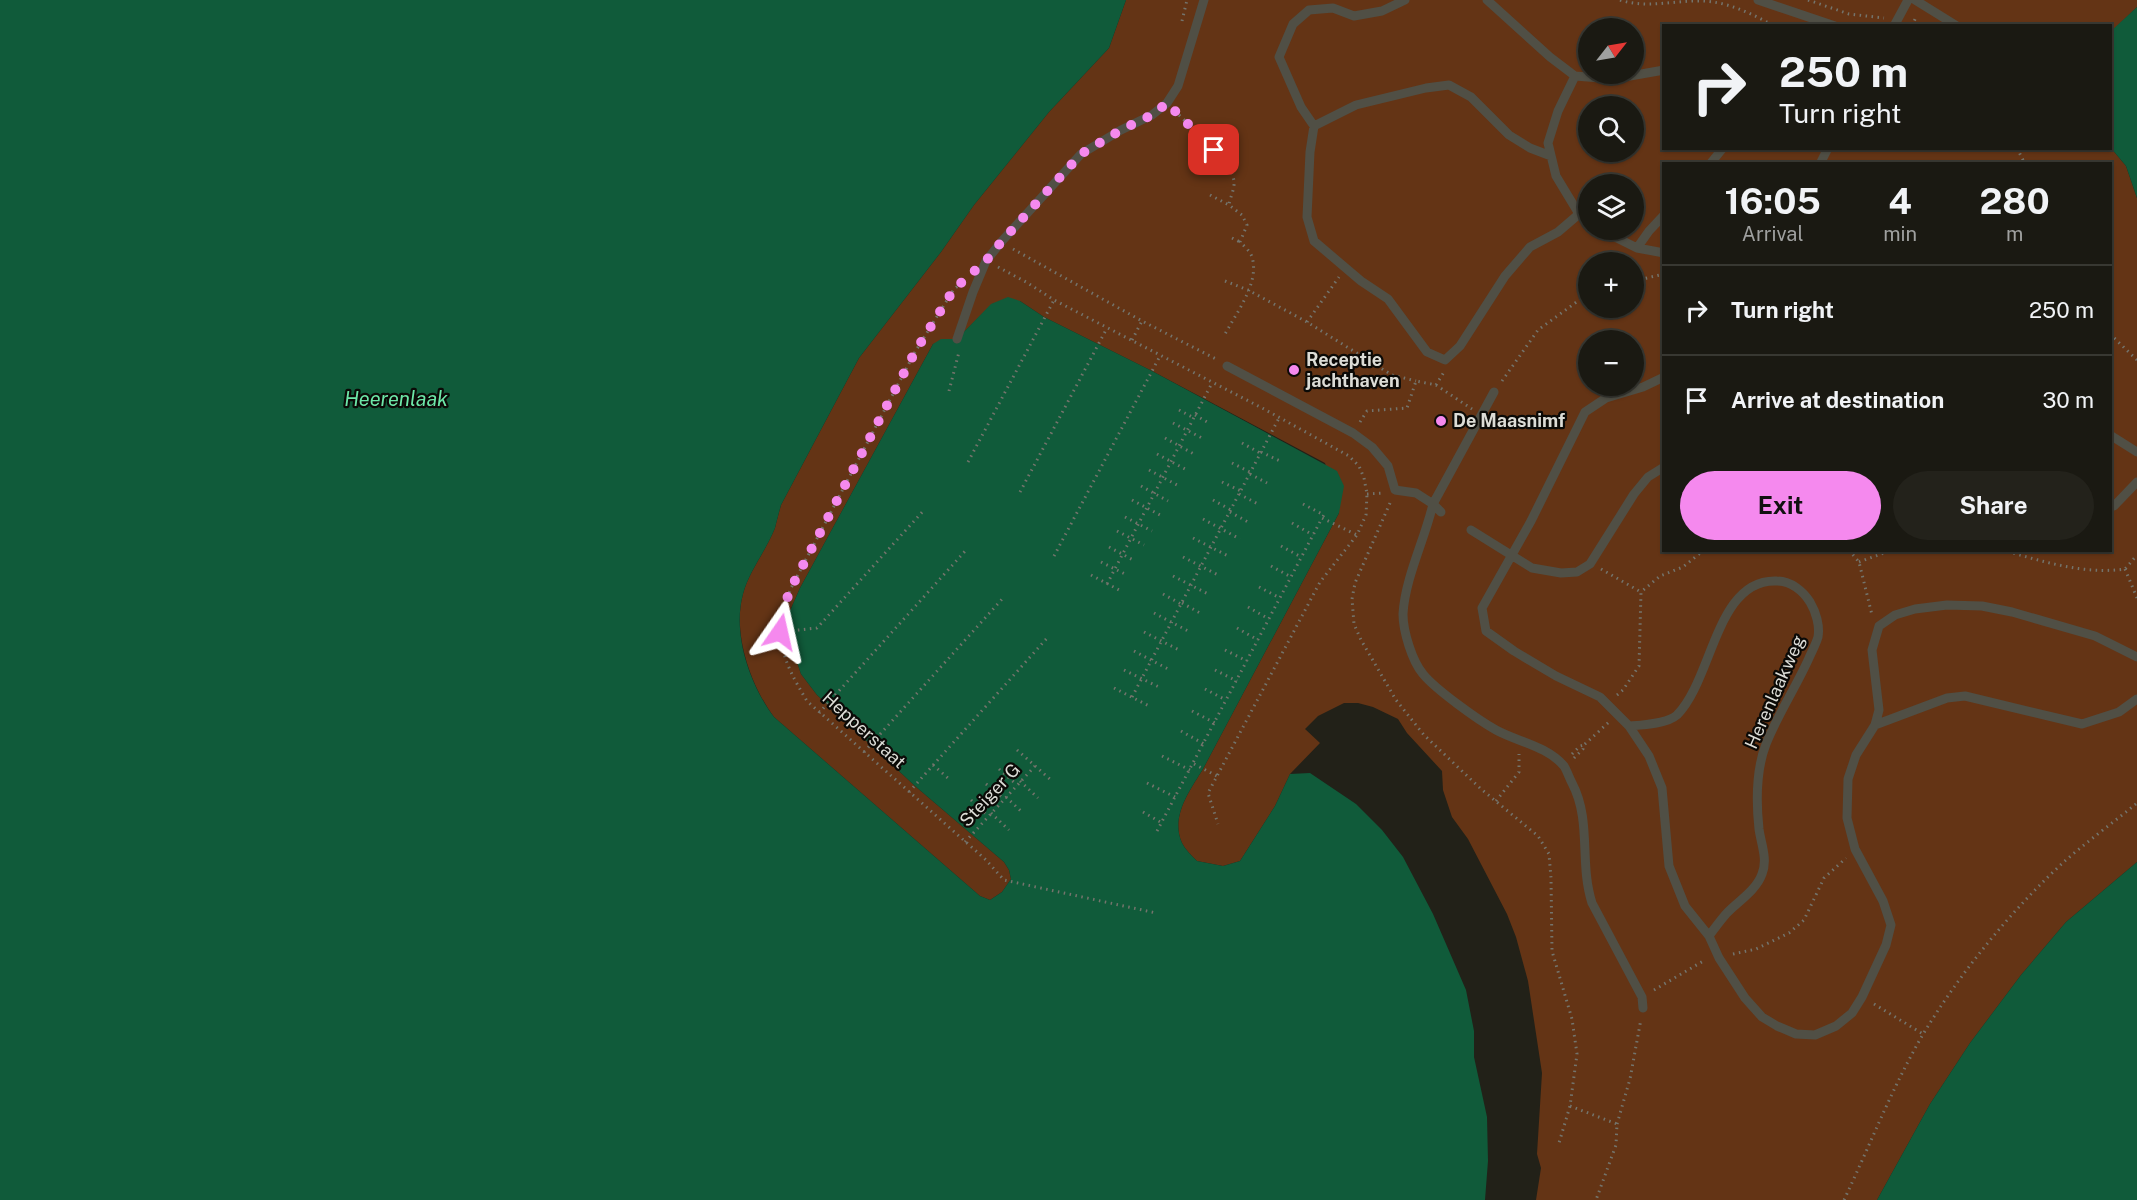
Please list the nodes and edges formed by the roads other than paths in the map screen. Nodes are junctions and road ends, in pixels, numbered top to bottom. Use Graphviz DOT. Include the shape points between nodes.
graph roads {
  1 [pos="1204,0"];
  2 [pos="1405,0"];
  3 [pos="1486,0"];
  4 [pos="1758,0"];
  5 [pos="1908,0"];
  6 [pos="1915,0"];
  7 [pos="1895,23"];
  8 [pos="1829,24"];
  9 [pos="1955,24"];
  10 [pos="1662,70"];
  11 [pos="1575,76"];
  12 [pos="1314,126"];
  13 [pos="1721,150"];
  14 [pos="1551,156"];
  15 [pos="1712,162"];
  16 [pos="1578,212"];
  17 [pos="1578,215"];
  18 [pos="1662,217"];
  19 [pos="1621,240"];
  20 [pos="1637,248"];
  21 [pos="1662,253"];
  22 [pos="957,339"];
  23 [pos="1227,366"];
  24 [pos="1662,377"];
  25 [pos="1494,392"];
  26 [pos="2112,436"];
  27 [pos="2137,452"];
  28 [pos="1662,468"];
  29 [pos="2137,482"];
  30 [pos="1433,504"];
  31 [pos="2112,506"];
  32 [pos="1441,512"];
  33 [pos="1471,530"];
  34 [pos="1512,555"];
  35 [pos="2137,657"];
  36 [pos="2137,699"];
  37 [pos="1875,725"];
  38 [pos="1629,726"];
  39 [pos="1709,936"];
  40 [pos="1643,1008"];
  1 -- 22 [label="lane" via="1178,86 1167,103 1081,154 1002,241 986,261"];
  2 -- 12 [label="lane" via="1382,11 1354,16 1333,8 1309,10 1293,24 1279,57"];
  3 -- 11 [label="lane"];
  4 -- 8 [label="lane"];
  5 -- 7 [label="lane"];
  6 -- 9 [label="lane"];
  10 -- 11 [label="lane" via="1613,79"];
  11 -- 14 [label="lane" via="1548,143"];
  12 -- 14 [label="lane" via="1356,105 1449,85 1471,97 1509,135"];
  12 -- 17 [label="lane" via="1307,217 1314,242 1388,299 1427,352 1445,360 1460,346 1505,276 1530,247 1558,232"];
  13 -- 15 [label="lane"];
  14 -- 16 [label="lane" via="1556,176"];
  18 -- 20 [label="lane"];
  19 -- 20 [label="lane"];
  20 -- 21 [label="lane"];
  23 -- 30 [label="lane" via="1353,433 1388,466 1395,490 1416,493"];
  24 -- 34 [label="lane" via="1606,398 1585,412"];
  25 -- 30 [label="lane"];
  26 -- 27 [label="lane"];
  28 -- 34 [label="lane" via="1648,477 1634,494 1590,564 1577,572 1532,568"];
  29 -- 31 [label="lane"];
  30 -- 32 [label="lane"];
  30 -- 40 [label="lane" via="1403,615 1410,652 1423,674 1447,695 1493,728 1546,752 1564,766 1580,797 1587,888 1642,997"];
  33 -- 34 [label="lane"];
  34 -- 38 [label="lane" via="1482,608 1486,631 1556,676 1600,697"];
  35 -- 37 [label="lane" via="2095,636 2012,612 1982,606 1915,609 1895,615 1879,626 1872,650 1879,711"];
  36 -- 37 [label="lane" via="2119,712 2082,724 1965,696 1947,698"];
  37 -- 39 [label="lane" via="1856,755 1848,779 1847,818 1856,849 1891,925 1886,945 1852,1013 1815,1035 1796,1034 1777,1026 1762,1017 1746,998"];
  38 -- 39 [label="lane" via="1649,756 1662,788 1669,866 1685,906"];
  38 -- 39 [label="lane, Herenlaakweg" via="1653,724 1676,716 1691,696 1733,605 1750,586 1766,580 1782,581 1800,590 1812,604 1818,637 1766,744 1759,772 1757,797 1765,860 1762,875"];
}
